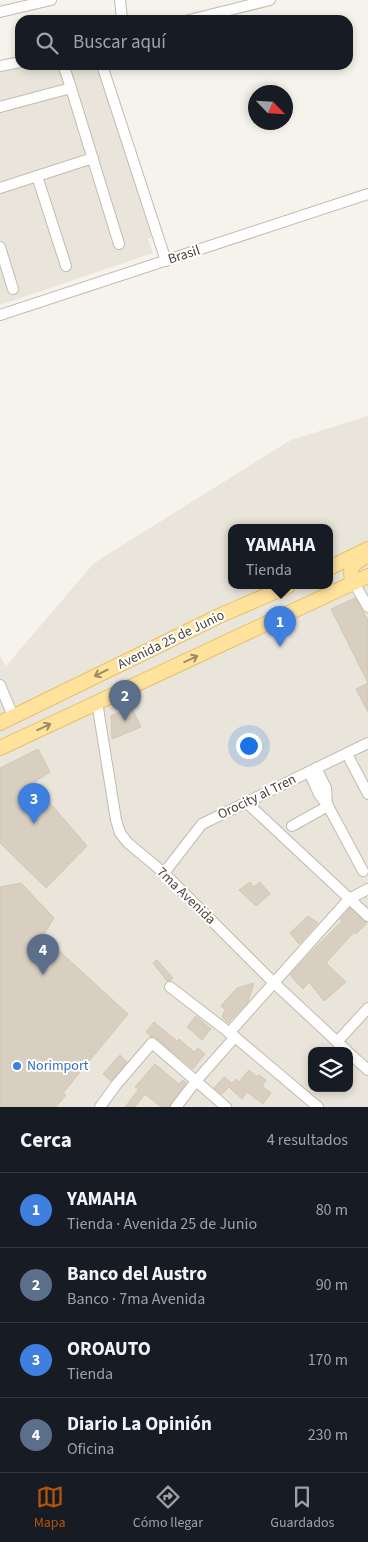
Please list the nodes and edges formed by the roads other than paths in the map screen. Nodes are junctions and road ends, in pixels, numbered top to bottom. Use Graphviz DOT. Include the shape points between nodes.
graph roads {
  1 [pos="51,0"];
  2 [pos="120,0"];
  3 [pos="270,0"];
  4 [pos="21,3"];
  5 [pos="0,12"];
  6 [pos="122,15"];
  7 [pos="209,15"];
  8 [pos="15,63"];
  9 [pos="0,66"];
  10 [pos="65,70"];
  11 [pos="104,70"];
  12 [pos="71,88"];
  13 [pos="0,107"];
  14 [pos="93,158"];
  15 [pos="37,176"];
  16 [pos="0,188"];
  17 [pos="368,194"];
  18 [pos="119,244"];
  19 [pos="0,247"];
  20 [pos="166,261"];
  21 [pos="66,266"];
  22 [pos="13,289"];
  23 [pos="0,315"];
  24 [pos="368,549"];
  25 [pos="368,555"];
  26 [pos="333,566"];
  27 [pos="368,576"];
  28 [pos="354,583"];
  29 [pos="281,589"];
  30 [pos="368,607"];
  31 [pos="0,685"];
  32 [pos="97,702"];
  33 [pos="14,716"];
  34 [pos="0,723"];
  35 [pos="368,743"];
  36 [pos="0,748"];
  37 [pos="346,754"];
  38 [pos="312,770"];
  39 [pos="368,794"];
  40 [pos="246,802"];
  41 [pos="328,806"];
  42 [pos="292,826"];
  43 [pos="363,871"];
  44 [pos="164,873"];
  45 [pos="368,889"];
  46 [pos="349,899"];
  47 [pos="368,916"];
  48 [pos="273,982"];
  49 [pos="170,987"];
  50 [pos="368,1008"];
  51 [pos="232,1035"];
  52 [pos="337,1042"];
  53 [pos="342,1047"];
  54 [pos="353,1056"];
  55 [pos="368,1070"];
  56 [pos="196,1081"];
  57 [pos="100,1107"];
  58 [pos="176,1107"];
  59 [pos="226,1107"];
  60 [pos="318,1107"];
  1 -- 4 [label="street"];
  2 -- 6 [label="street"];
  3 -- 7 [label="street"];
  4 -- 5 [label="street"];
  8 -- 9 [label="street"];
  10 -- 12 [label="street"];
  11 -- 20 [label="street"];
  12 -- 13 [label="street"];
  12 -- 14 [label="street"];
  14 -- 15 [label="street"];
  14 -- 18 [label="street"];
  15 -- 16 [label="street"];
  15 -- 21 [label="street"];
  17 -- 20 [label="street, Brasil"];
  19 -- 22 [label="street"];
  20 -- 23 [label="street, Brasil"];
  24 -- 26 [label="main road"];
  25 -- 28 [label="main road" via="356,562 351,570"];
  27 -- 28 [label="main road, Avenida 25 de Junio"];
  28 -- 30 [label="street"];
  32 -- 28 [label="main road, Avenida 25 de Junio, one-way"];
  29 -- 33 [label="main road, Avenida 25 de Junio, one-way"];
  31 -- 33 [label="street"];
  36 -- 32 [label="main road, Avenida 25 de Junio, one-way"];
  32 -- 44 [label="street, 7ma Avenida" via="120,833"];
  33 -- 34 [label="main road, Avenida 25 de Junio"];
  35 -- 37 [label="street, Orocity al Tren"];
  37 -- 38 [label="street, Orocity al Tren"];
  37 -- 39 [label="street"];
  38 -- 40 [label="street, Orocity al Tren"];
  38 -- 41 [label="street" via="326,788"];
  40 -- 44 [label="street, Orocity al Tren" via="202,824"];
  40 -- 46 [label="street"];
  41 -- 42 [label="street"];
  41 -- 43 [label="street"];
  44 -- 48 [label="street, 7ma Avenida"];
  45 -- 46 [label="street"];
  46 -- 47 [label="street"];
  46 -- 48 [label="street"];
  48 -- 51 [label="street"];
  48 -- 52 [label="street, 7ma Avenida"];
  49 -- 51 [label="street"];
  50 -- 52 [label="street"];
  51 -- 56 [label="street"];
  51 -- 60 [label="street"];
  52 -- 53 [label="street, 7ma Avenida"];
  54 -- 55 [label="street, 7ma Avenida"];
  56 -- 57 [label="street" via="152,1043"];
  56 -- 58 [label="street"];
  56 -- 59 [label="street"];
}
